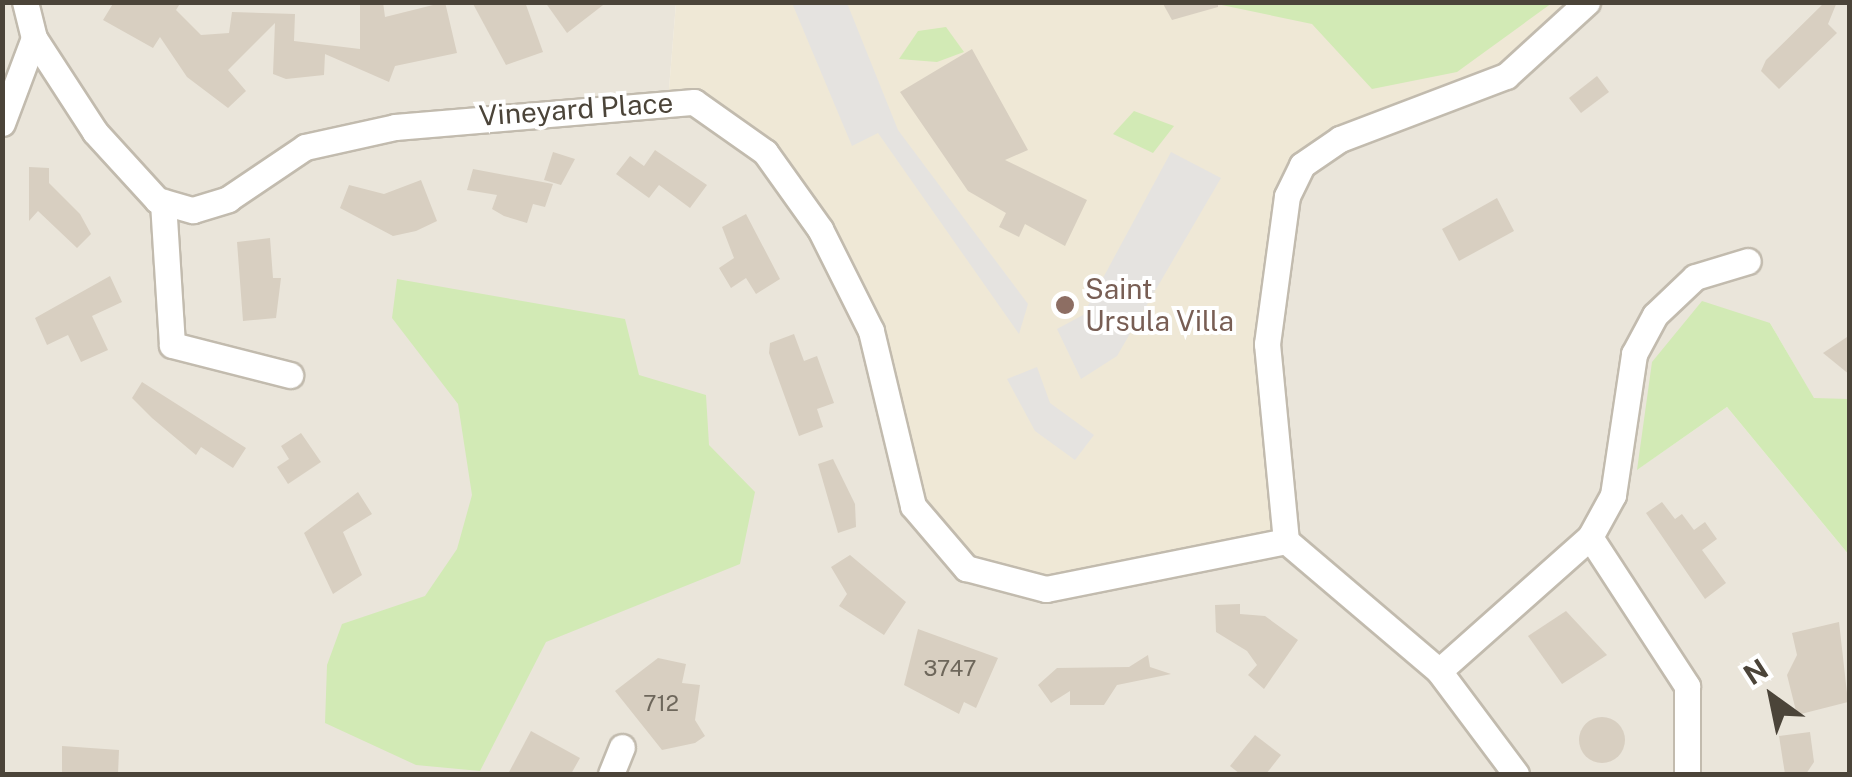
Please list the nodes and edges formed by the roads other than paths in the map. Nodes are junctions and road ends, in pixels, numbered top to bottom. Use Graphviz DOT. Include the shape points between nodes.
graph roads {
  1 [pos="25,2"];
  2 [pos="1587,2"];
  3 [pos="34,38"];
  4 [pos="2,123"];
  5 [pos="163,202"];
  6 [pos="1748,261"];
  7 [pos="290,374"];
  8 [pos="1590,537"];
  9 [pos="1286,541"];
  10 [pos="1439,671"];
  11 [pos="622,747"];
  12 [pos="611,774"];
  13 [pos="1516,774"];
  14 [pos="1688,774"];
  1 -- 3 [label="street"];
  2 -- 9 [label="street" via="1506,76 1340,139 1294,180 1266,344"];
  3 -- 4 [label="street"];
  3 -- 5 [label="street" via="95,132"];
  5 -- 7 [label="street" via="172,345"];
  5 -- 9 [label="street, Vineyard Place" via="193,210 228,199 305,148 395,127 694,102 766,152 820,229 870,331 912,506 953,558 986,577 1046,589"];
  6 -- 8 [label="street" via="1695,276 1644,332 1628,378 1620,469"];
  8 -- 10 [label="street"];
  8 -- 14 [label="street" via="1687,686"];
  9 -- 10 [label="street"];
  10 -- 13 [label="street"];
  11 -- 12 [label="street"];
}
